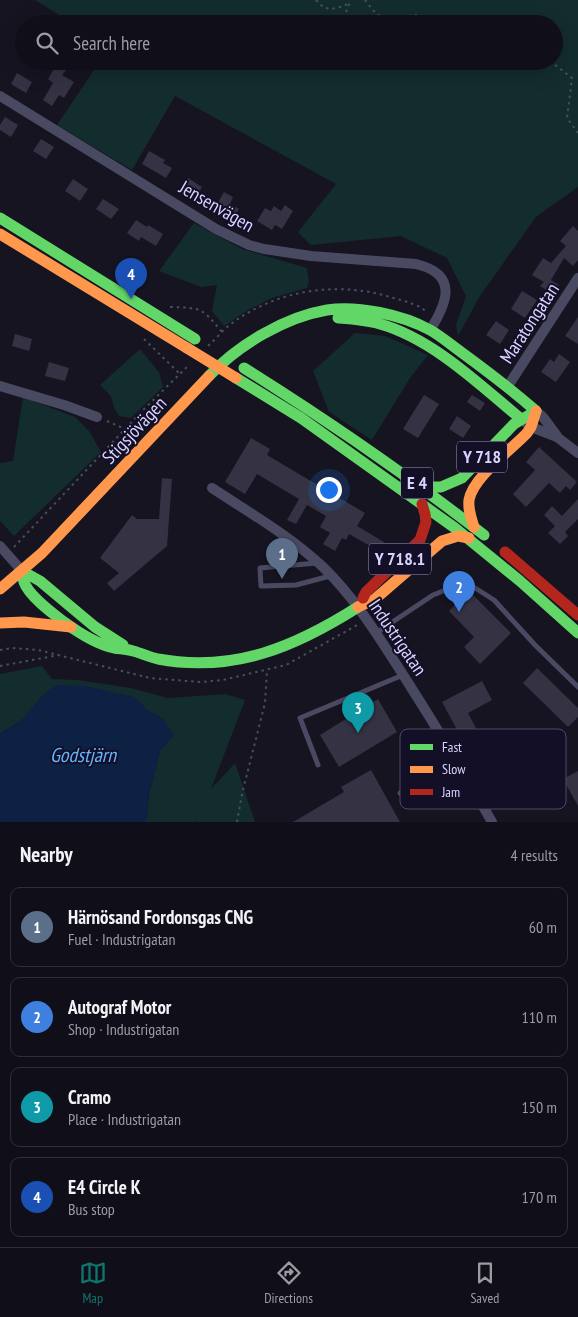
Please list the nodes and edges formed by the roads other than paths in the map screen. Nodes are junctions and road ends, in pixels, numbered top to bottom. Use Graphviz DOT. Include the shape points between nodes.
graph roads {
  1 [pos="0,96"];
  2 [pos="0,218"];
  3 [pos="0,234"];
  4 [pos="578,278"];
  5 [pos="307,316"];
  6 [pos="430,330"];
  7 [pos="199,341"];
  8 [pos="219,354"];
  9 [pos="0,386"];
  10 [pos="508,386"];
  11 [pos="536,411"];
  12 [pos="97,417"];
  13 [pos="522,419"];
  14 [pos="531,427"];
  15 [pos="557,437"];
  16 [pos="578,453"];
  17 [pos="422,487"];
  18 [pos="212,488"];
  19 [pos="422,504"];
  20 [pos="474,527"];
  21 [pos="468,538"];
  22 [pos="0,546"];
  23 [pos="318,563"];
  24 [pos="22,571"];
  25 [pos="331,575"];
  26 [pos="0,589"];
  27 [pos="358,607"];
  28 [pos="578,615"];
  29 [pos="0,623"];
  30 [pos="71,628"];
  31 [pos="376,633"];
  32 [pos="578,633"];
  33 [pos="130,650"];
  34 [pos="403,675"];
  35 [pos="578,687"];
  36 [pos="437,729"];
  37 [pos="318,765"];
  38 [pos="484,809"];
  39 [pos="492,822"];
  1 -- 6 [label="street, Jensenvägen" via="216,229 248,245 311,256 430,267 445,285 447,296"];
  2 -- 7 [label="main road"];
  3 -- 19 [label="main road, E 4, bridge" via="301,418"];
  4 -- 10 [label="street, Maratongatan"];
  5 -- 6 [label="main road, Stigsjövägen / Y 718" via="327,310 356,310 385,314"];
  5 -- 13 [label="main road, Stigsjövägen / Y 718" via="354,319 382,325 409,336 445,358"];
  5 -- 24 [label="main road, Stigsjövägen / Y 718" via="258,336 219,365 89,505"];
  6 -- 10 [label="main road, Stigsjövägen / Y 718"];
  8 -- 17 [label="main road, E 4" via="301,403"];
  9 -- 12 [label="street"];
  10 -- 11 [label="main road, Stigsjövägen / Y 718"];
  11 -- 13 [label="main road, Y 718"];
  11 -- 14 [label="main road, Y 718"];
  11 -- 15 [label="street"];
  13 -- 14 [label="street"];
  13 -- 17 [label="main road, Y 718" via="462,478 441,487"];
  14 -- 15 [label="street"];
  14 -- 20 [label="main road, Y 718" via="476,484 468,506"];
  15 -- 16 [label="street"];
  17 -- 20 [label="main road, E 4"];
  18 -- 23 [label="street, Industrigatan" via="280,532"];
  19 -- 21 [label="main road, E 4"];
  19 -- 27 [label="main road, Y 718.1" via="427,519 420,540 366,592"];
  20 -- 28 [label="main road, E 4"];
  21 -- 27 [label="main road, Y 718.1" via="458,536 442,541 375,599"];
  21 -- 32 [label="main road, E 4"];
  22 -- 24 [label="street"];
  23 -- 25 [label="street, Industrigatan"];
  23 -- 25 [label="lane" via="260,568 261,586 296,585"];
  24 -- 26 [label="main road, Stigsjövägen / Y 718"];
  24 -- 30 [label="main road, Y 718.1" via="28,590"];
  24 -- 33 [label="main road, Y 718.1" via="40,581 95,627"];
  25 -- 27 [label="street, Industrigatan"];
  27 -- 31 [label="street, Industrigatan"];
  27 -- 33 [label="main road, Y 718.1" via="304,639 253,658 198,664 157,659"];
  29 -- 30 [label="main road" via="24,622"];
  30 -- 33 [label="main road, Y 718.1" via="98,643"];
  31 -- 34 [label="street, Industrigatan"];
  31 -- 35 [label="lane" via="433,595 458,585 472,586 494,600"];
  34 -- 36 [label="street, Industrigatan"];
  34 -- 37 [label="lane" via="300,718"];
  38 -- 39 [label="street, Industrigatan"];
}
